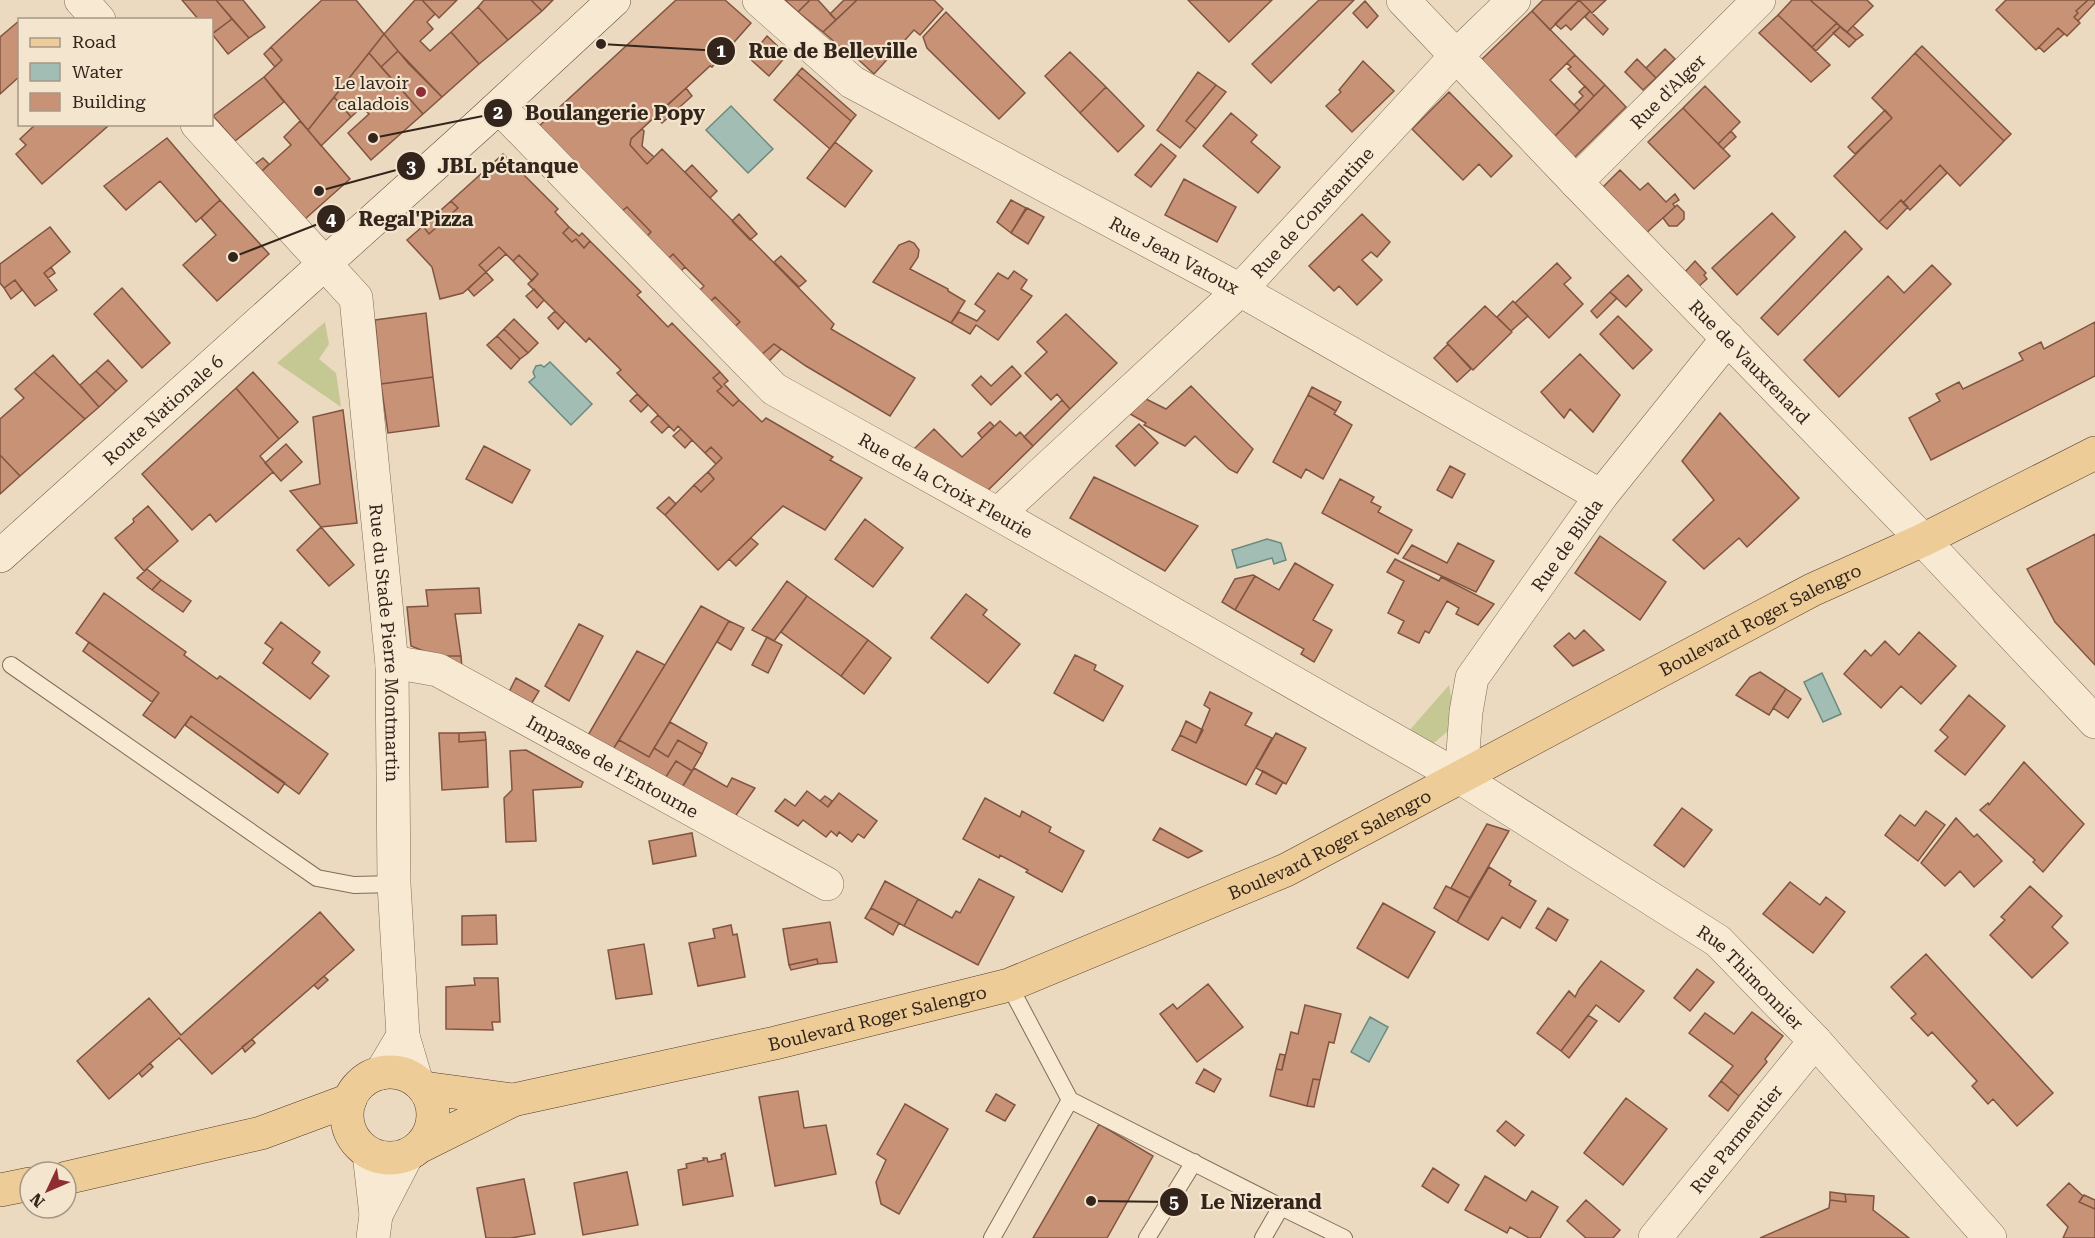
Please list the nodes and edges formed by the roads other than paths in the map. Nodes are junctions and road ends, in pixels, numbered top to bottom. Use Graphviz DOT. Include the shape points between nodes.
graph roads {
  1 [pos="81,0"];
  2 [pos="614,0"];
  3 [pos="759,0"];
  4 [pos="1404,0"];
  5 [pos="1514,0"];
  6 [pos="1759,0"];
  7 [pos="97,18"];
  8 [pos="1457,56"];
  9 [pos="499,107"];
  10 [pos="199,126"];
  11 [pos="1576,182"];
  12 [pos="326,263"];
  13 [pos="1240,290"];
  14 [pos="1728,338"];
  15 [pos="2095,453"];
  16 [pos="1601,496"];
  17 [pos="998,514"];
  18 [pos="1923,540"];
  19 [pos="0,556"];
  20 [pos="11,665"];
  21 [pos="393,665"];
  22 [pos="2095,722"];
  23 [pos="1461,778"];
  24 [pos="394,884"];
  25 [pos="827,884"];
  26 [pos="1009,985"];
  27 [pos="403,1036"];
  28 [pos="1815,1041"];
  29 [pos="381,1073"];
  30 [pos="420,1084"];
  31 [pos="350,1100"];
  32 [pos="513,1100"];
  33 [pos="1070,1100"];
  34 [pos="261,1133"];
  35 [pos="360,1144"];
  36 [pos="415,1150"];
  37 [pos="1194,1162"];
  38 [pos="78,1175"];
  39 [pos="18,1186"];
  40 [pos="0,1190"];
  41 [pos="1281,1206"];
  42 [pos="375,1226"];
  43 [pos="993,1238"];
  44 [pos="1147,1238"];
  45 [pos="1263,1238"];
  46 [pos="1344,1238"];
  47 [pos="1655,1238"];
  48 [pos="1990,1238"];
  1 -- 7 [label="street"];
  2 -- 9 [label="street, Route Nationale 6"];
  3 -- 13 [label="street, Rue Jean Vatoux" via="852,82"];
  4 -- 8 [label="street, Rue de Vauxrenard"];
  5 -- 8 [label="street, Rue de Constantine"];
  6 -- 11 [label="street, Rue d'Alger"];
  8 -- 11 [label="street, Rue de Vauxrenard"];
  8 -- 13 [label="street, Rue de Constantine"];
  9 -- 12 [label="street, Route Nationale 6"];
  9 -- 17 [label="street, Rue de la Croix Fleurie" via="774,389"];
  10 -- 12 [label="street, Rue du Stade Pierre Montmartin"];
  11 -- 14 [label="street, Rue de Vauxrenard"];
  12 -- 19 [label="street, Route Nationale 6"];
  12 -- 21 [label="street, Rue du Stade Pierre Montmartin" via="356,298"];
  13 -- 16 [label="street, Rue Jean Vatoux"];
  13 -- 17 [label="street, Rue de Constantine"];
  14 -- 16 [label="street, Rue de Blida"];
  14 -- 18 [label="street, Rue de Vauxrenard"];
  15 -- 18 [label="main road, Boulevard Roger Salengro"];
  16 -- 23 [label="street, Rue de Blida" via="1472,678"];
  17 -- 23 [label="street, Rue de la Croix Fleurie"];
  18 -- 22 [label="street, Rue de Vauxrenard"];
  18 -- 23 [label="main road, Boulevard Roger Salengro" via="1812,590"];
  20 -- 24 [label="lane" via="317,878 354,885"];
  21 -- 24 [label="street, Rue du Stade Pierre Montmartin"];
  21 -- 25 [label="street, Impasse de l'Entourne" via="438,670"];
  23 -- 26 [label="main road, Boulevard Roger Salengro" via="1286,870"];
  23 -- 28 [label="street, Rue Thimonnier" via="1718,941"];
  24 -- 27 [label="street, Rue du Stade Pierre Montmartin"];
  26 -- 32 [label="main road, Boulevard Roger Salengro"];
  26 -- 33 [label="lane"];
  27 -- 29 [label="street"];
  27 -- 30 [label="street, Rue du Stade Pierre Montmartin"];
  28 -- 47 [label="street, Rue Parmentier"];
  28 -- 48 [label="street, Rue Thimonnier"];
  29 -- 30 [label="main road" via="399,1073"];
  29 -- 31 [label="main road" via="362,1083"];
  30 -- 32 [label="main road, Boulevard Roger Salengro"];
  30 -- 36 [label="main road" via="430,1098 433,1117 430,1134"];
  31 -- 34 [label="main road"];
  31 -- 35 [label="main road" via="347,1112"];
  32 -- 36 [label="main road, Boulevard Roger Salengro"];
  33 -- 37 [label="lane"];
  33 -- 43 [label="lane"];
  34 -- 35 [label="main road" via="282,1132"];
  34 -- 38 [label="main road"];
  35 -- 36 [label="main road" via="381,1158 395,1159"];
  35 -- 42 [label="street"];
  36 -- 42 [label="street"];
  37 -- 41 [label="lane"];
  37 -- 44 [label="lane"];
  39 -- 40 [label="main road"];
  41 -- 45 [label="lane"];
  41 -- 46 [label="lane"];
}
